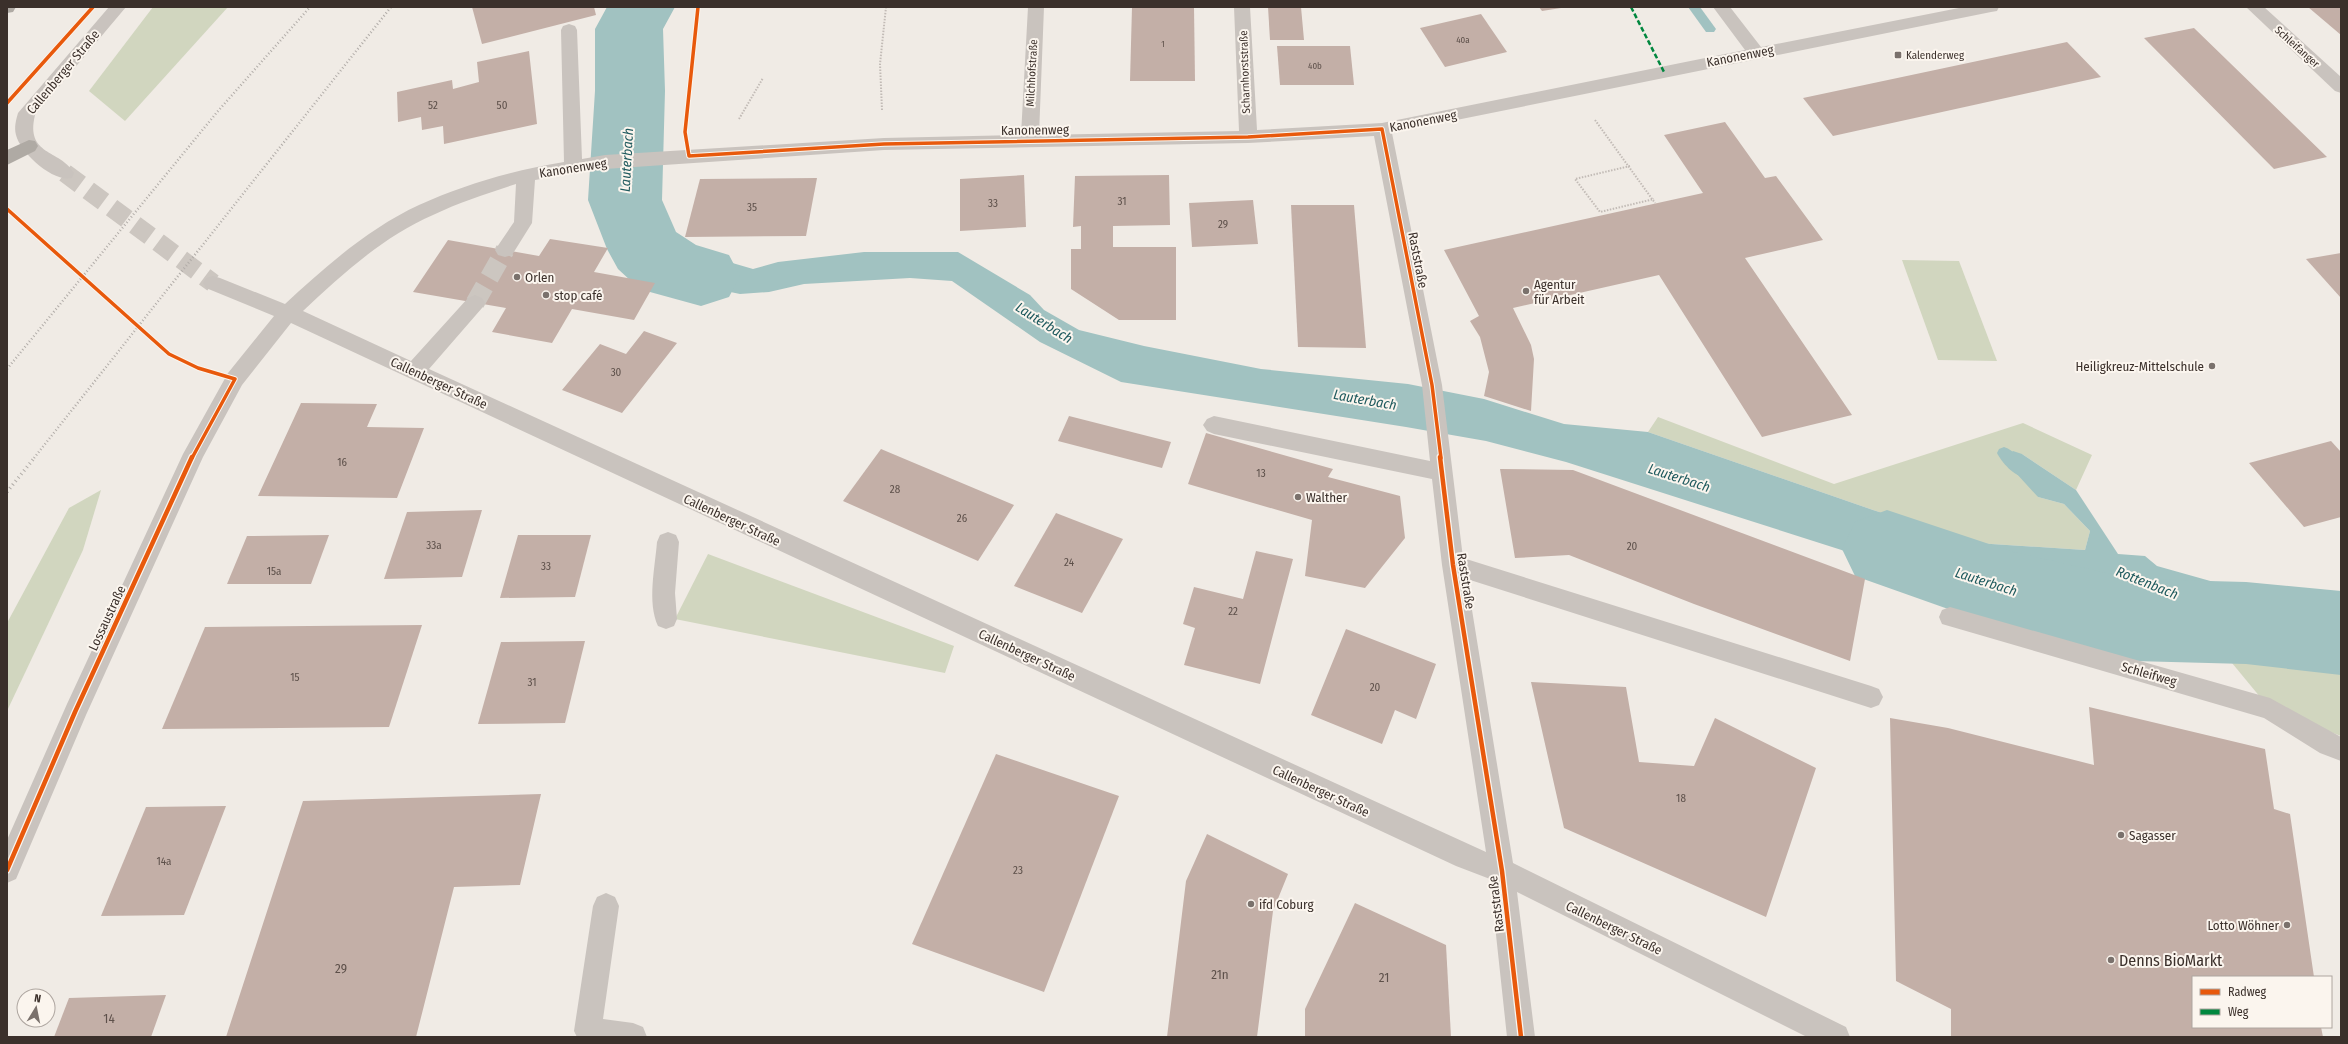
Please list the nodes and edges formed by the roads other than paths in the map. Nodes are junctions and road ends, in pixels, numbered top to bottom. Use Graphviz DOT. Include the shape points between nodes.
graph roads {
  1 [pos="118,7"];
  2 [pos="1036,7"];
  3 [pos="1242,7"];
  4 [pos="1721,7"];
  5 [pos="1991,7"];
  6 [pos="2254,7"];
  7 [pos="569,30"];
  8 [pos="1756,52"];
  9 [pos="2341,87"];
  10 [pos="1382,129"];
  11 [pos="1248,136"];
  12 [pos="1030,140"];
  13 [pos="29,146"];
  14 [pos="7,158"];
  15 [pos="573,166"];
  16 [pos="65,173"];
  17 [pos="526,176"];
  18 [pos="505,250"];
  19 [pos="213,283"];
  20 [pos="475,303"];
  21 [pos="288,313"];
  22 [pos="414,372"];
  23 [pos="1214,425"];
  24 [pos="1440,472"];
  25 [pos="668,542"];
  26 [pos="1453,565"];
  27 [pos="1950,617"];
  28 [pos="666,619"];
  29 [pos="1871,697"];
  30 [pos="2341,749"];
  31 [pos="7,870"];
  32 [pos="1502,872"];
  33 [pos="606,906"];
  34 [pos="633,1037"];
  35 [pos="1521,1037"];
  36 [pos="1836,1037"];
  1 -- 13 [label="street, Callenberger Straße" via="27,113 22,126"];
  2 -- 12 [label="street, Milchhofstraße"];
  3 -- 11 [label="street, Scharnhorststraße"];
  4 -- 8 [label="street"];
  5 -- 8 [label="street, Kanonenweg" via="1878,31"];
  6 -- 9 [label="street, Schleifanger"];
  7 -- 15 [label="street"];
  8 -- 10 [label="street, Kanonenweg" via="1574,92"];
  10 -- 11 [label="street, Kanonenweg"];
  10 -- 24 [label="street, Raststraße" via="1432,385"];
  11 -- 12 [label="street, Kanonenweg"];
  12 -- 15 [label="street, Kanonenweg" via="884,144"];
  13 -- 14 [label="highway"];
  13 -- 16 [label="street"];
  15 -- 17 [label="street, Kanonenweg"];
  17 -- 18 [label="street" via="523,223"];
  17 -- 21 [label="street, Kanonenweg" via="484,187 425,210 397,226 363,249"];
  19 -- 21 [label="street, Callenberger Straße"];
  20 -- 22 [label="street"];
  21 -- 22 [label="street, Callenberger Straße"];
  21 -- 31 [label="street, Lossaustraße" via="234,379 194,454 74,712"];
  22 -- 32 [label="street, Callenberger Straße"];
  23 -- 24 [label="street"];
  24 -- 26 [label="street, Raststraße"];
  25 -- 28 [label="street" via="664,593"];
  26 -- 29 [label="street"];
  26 -- 32 [label="street, Raststraße"];
  27 -- 30 [label="street, Schleifweg" via="2270,709 2329,745"];
  32 -- 35 [label="street, Raststraße"];
  32 -- 36 [label="street, Callenberger Straße"];
  33 -- 34 [label="street" via="588,1031"];
}
